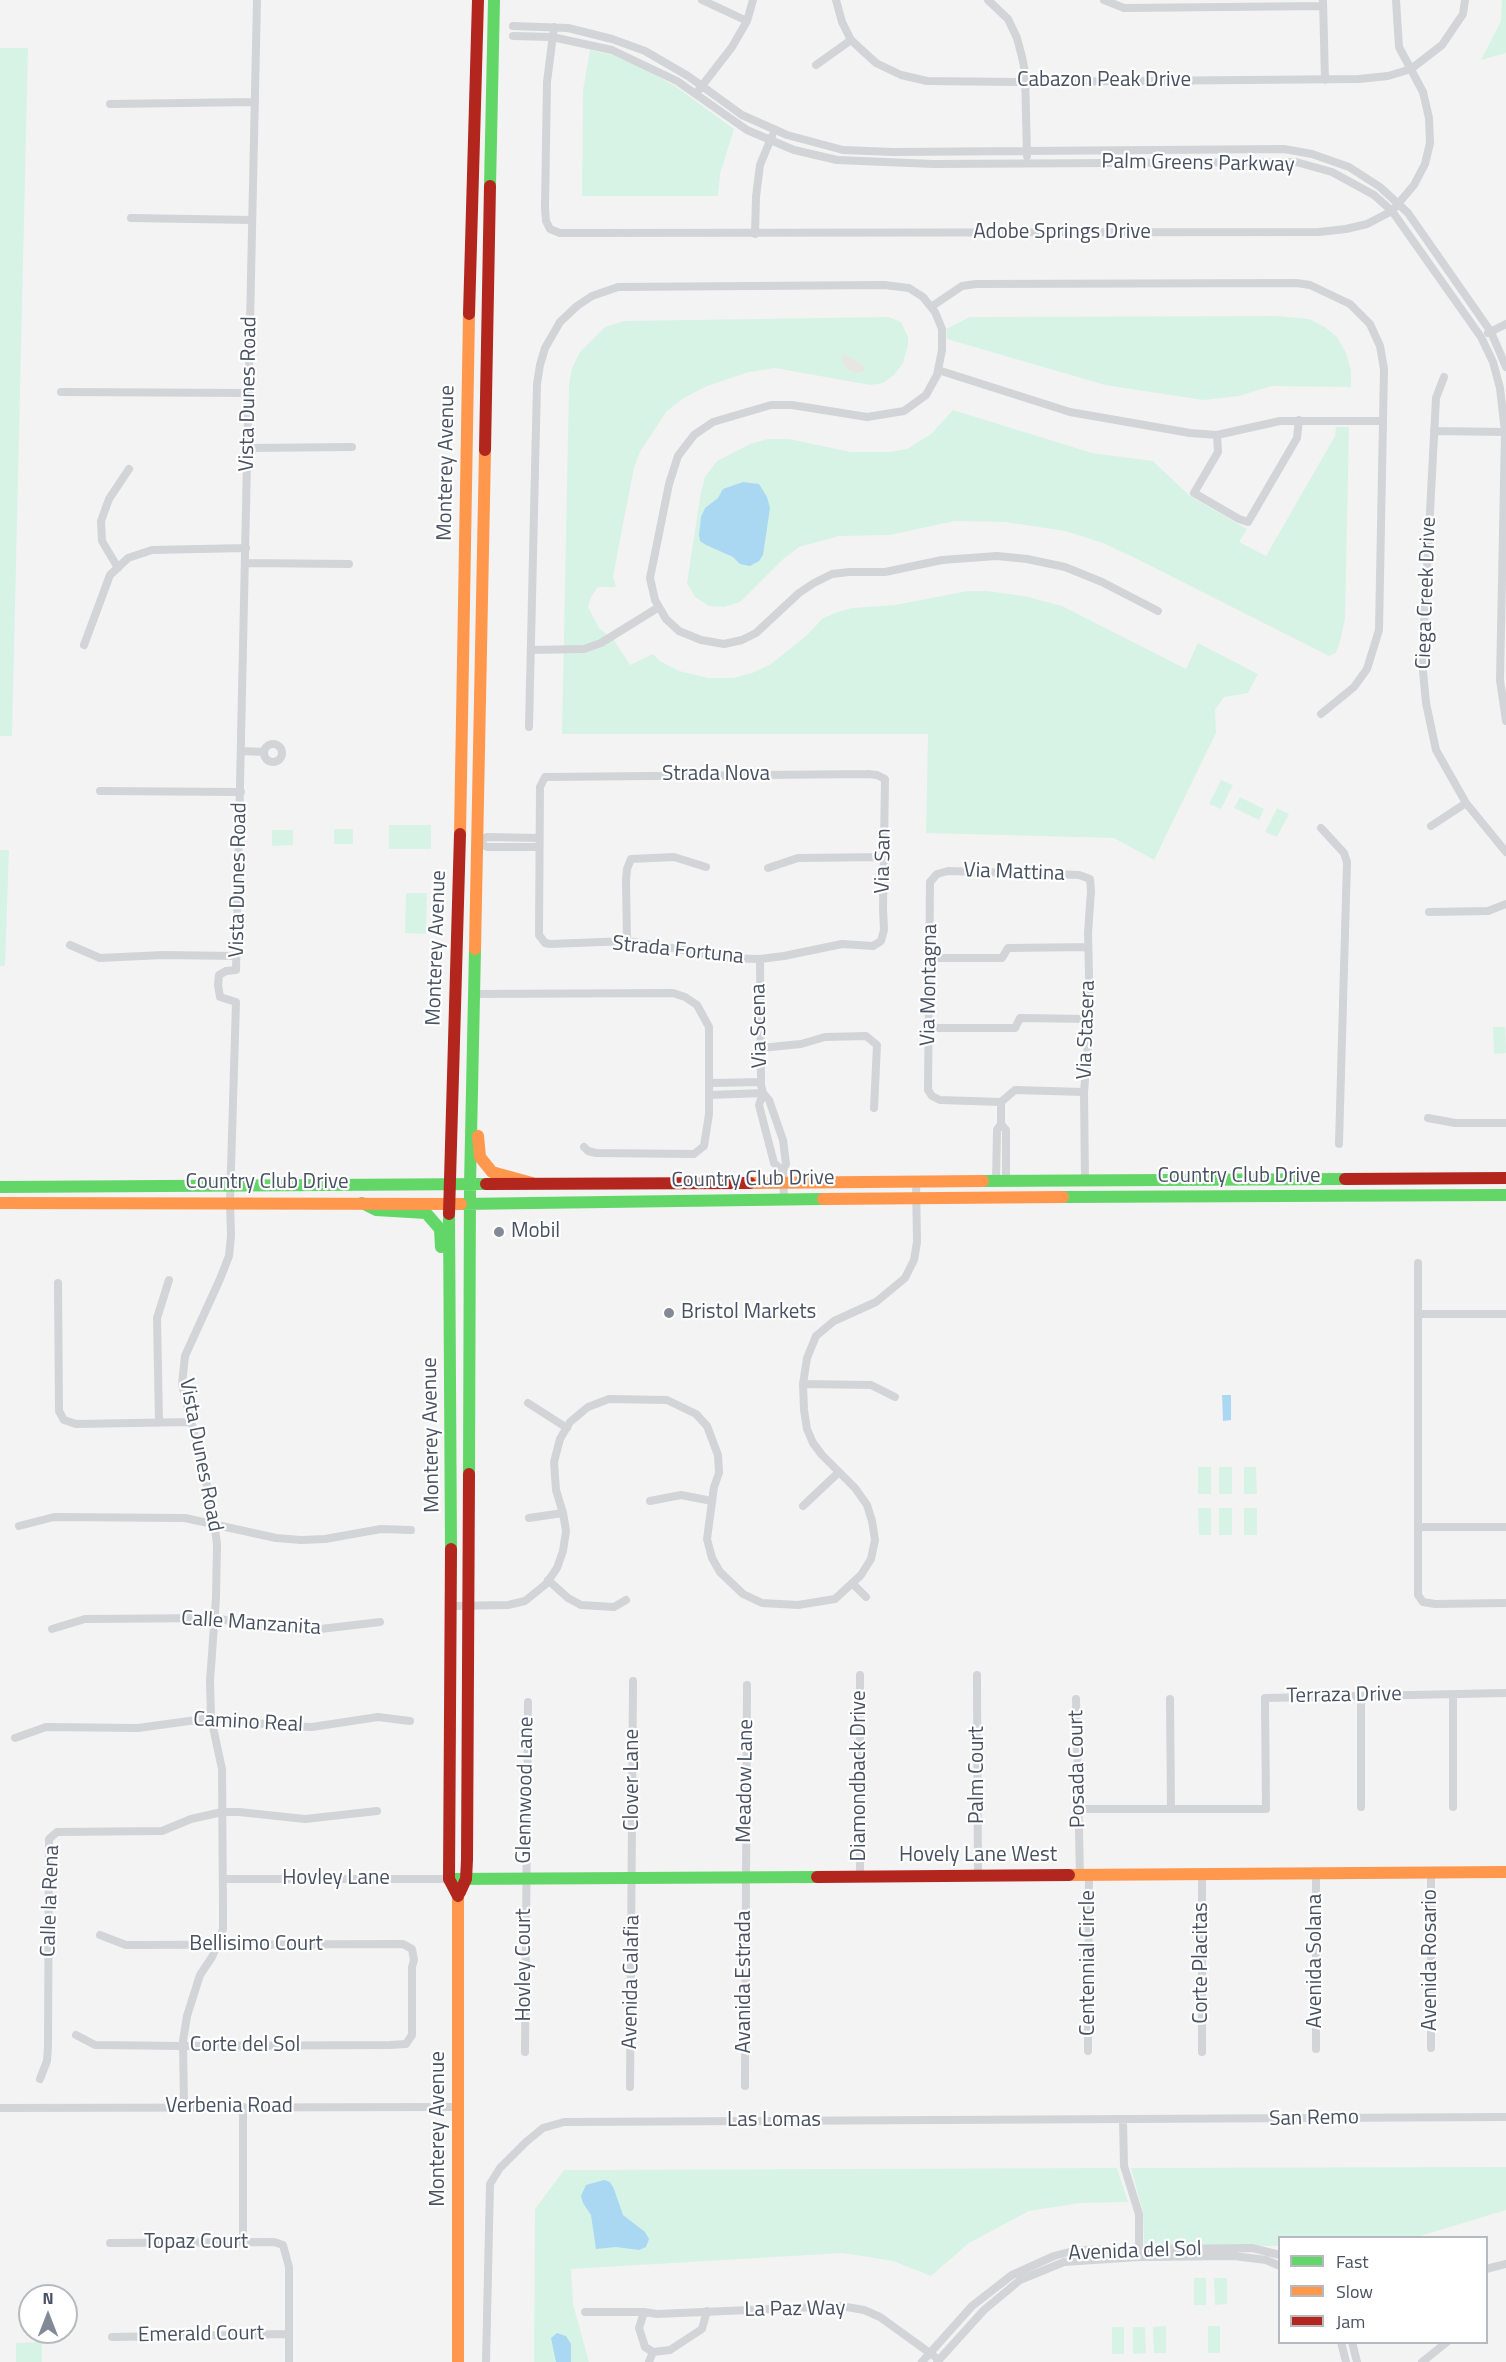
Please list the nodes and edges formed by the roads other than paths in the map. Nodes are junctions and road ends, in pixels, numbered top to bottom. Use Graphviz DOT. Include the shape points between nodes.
graph roads {
  1 [pos="256,0"];
  2 [pos="478,0"];
  3 [pos="494,0"];
  4 [pos="702,0"];
  5 [pos="753,0"];
  6 [pos="836,0"];
  7 [pos="987,0"];
  8 [pos="1104,0"];
  9 [pos="1396,0"];
  10 [pos="1465,0"];
  11 [pos="1323,3"];
  12 [pos="1183,4"];
  13 [pos="747,21"];
  14 [pos="513,26"];
  15 [pos="554,27"];
  16 [pos="513,36"];
  17 [pos="552,37"];
  18 [pos="852,40"];
  19 [pos="816,64"];
  20 [pos="1411,69"];
  21 [pos="1324,80"];
  22 [pos="1025,81"];
  23 [pos="698,90"];
  24 [pos="254,102"];
  25 [pos="110,104"];
  26 [pos="775,130"];
  27 [pos="770,140"];
  28 [pos="1027,151"];
  29 [pos="1027,163"];
  30 [pos="1396,208"];
  31 [pos="131,218"];
  32 [pos="252,220"];
  33 [pos="755,234"];
  34 [pos="471,264"];
  35 [pos="930,307"];
  36 [pos="1506,324"];
  37 [pos="488,329"];
  38 [pos="1491,332"];
  39 [pos="1481,337"];
  40 [pos="1506,367"];
  41 [pos="939,370"];
  42 [pos="1444,376"];
  43 [pos="61,392"];
  44 [pos="249,393"];
  45 [pos="1299,420"];
  46 [pos="1382,421"];
  47 [pos="1434,431"];
  48 [pos="1505,432"];
  49 [pos="1217,435"];
  50 [pos="352,447"];
  51 [pos="249,448"];
  52 [pos="129,469"];
  53 [pos="246,548"];
  54 [pos="246,563"];
  55 [pos="349,564"];
  56 [pos="118,568"];
  57 [pos="659,607"];
  58 [pos="1158,611"];
  59 [pos="84,645"];
  60 [pos="531,650"];
  61 [pos="1322,714"];
  62 [pos="1506,721"];
  63 [pos="529,727"];
  64 [pos="242,751"];
  65 [pos="264,752"];
  66 [pos="461,775"];
  67 [pos="885,779"];
  68 [pos="100,791"];
  69 [pos="241,792"];
  70 [pos="1466,803"];
  71 [pos="1431,826"];
  72 [pos="1321,828"];
  73 [pos="477,842"];
  74 [pos="539,843"];
  75 [pos="1506,852"];
  76 [pos="884,857"];
  77 [pos="706,867"];
  78 [pos="768,868"];
  79 [pos="937,874"];
  80 [pos="1090,879"];
  81 [pos="1506,904"];
  82 [pos="1429,912"];
  83 [pos="627,941"];
  84 [pos="881,941"];
  85 [pos="70,945"];
  86 [pos="1088,947"];
  87 [pos="236,956"];
  88 [pos="930,958"];
  89 [pos="760,959"];
  90 [pos="473,994"];
  91 [pos="1090,1019"];
  92 [pos="929,1028"];
  93 [pos="761,1048"];
  94 [pos="761,1082"];
  95 [pos="710,1083"];
  96 [pos="731,1083"];
  97 [pos="472,1091"];
  98 [pos="1084,1092"];
  99 [pos="763,1093"];
  100 [pos="732,1094"];
  101 [pos="710,1095"];
  102 [pos="1001,1102"];
  103 [pos="874,1108"];
  104 [pos="1428,1118"];
  105 [pos="1506,1123"];
  106 [pos="1339,1144"];
  107 [pos="584,1147"];
  108 [pos="783,1176"];
  109 [pos="1506,1178"];
  110 [pos="916,1182"];
  111 [pos="1001,1182"];
  112 [pos="1085,1182"];
  113 [pos="532,1183"];
  114 [pos="449,1184"];
  115 [pos="470,1184"];
  116 [pos="0,1187"];
  117 [pos="230,1187"];
  118 [pos="1506,1195"];
  119 [pos="784,1199"];
  120 [pos="916,1199"];
  121 [pos="230,1202"];
  122 [pos="0,1203"];
  123 [pos="362,1203"];
  124 [pos="449,1204"];
  125 [pos="470,1204"];
  126 [pos="1418,1263"];
  127 [pos="450,1277"];
  128 [pos="169,1280"];
  129 [pos="58,1282"];
  130 [pos="1419,1314"];
  131 [pos="1506,1314"];
  132 [pos="803,1384"];
  133 [pos="896,1397"];
  134 [pos="528,1402"];
  135 [pos="191,1422"];
  136 [pos="159,1423"];
  137 [pos="567,1428"];
  138 [pos="839,1472"];
  139 [pos="651,1501"];
  140 [pos="712,1501"];
  141 [pos="803,1506"];
  142 [pos="563,1514"];
  143 [pos="529,1518"];
  144 [pos="215,1524"];
  145 [pos="19,1526"];
  146 [pos="1419,1527"];
  147 [pos="1506,1527"];
  148 [pos="411,1530"];
  149 [pos="549,1580"];
  150 [pos="852,1583"];
  151 [pos="866,1597"];
  152 [pos="626,1600"];
  153 [pos="1506,1603"];
  154 [pos="452,1606"];
  155 [pos="469,1606"];
  156 [pos="215,1618"];
  157 [pos="380,1622"];
  158 [pos="51,1629"];
  159 [pos="860,1675"];
  160 [pos="977,1675"];
  161 [pos="633,1681"];
  162 [pos="747,1685"];
  163 [pos="1506,1693"];
  164 [pos="1453,1695"];
  165 [pos="1361,1696"];
  166 [pos="1076,1699"];
  167 [pos="1170,1699"];
  168 [pos="528,1702"];
  169 [pos="211,1718"];
  170 [pos="410,1721"];
  171 [pos="15,1738"];
  172 [pos="1361,1807"];
  173 [pos="1453,1807"];
  174 [pos="1079,1809"];
  175 [pos="1171,1809"];
  176 [pos="377,1811"];
  177 [pos="222,1812"];
  178 [pos="1506,1872"];
  179 [pos="1431,1873"];
  180 [pos="1202,1874"];
  181 [pos="1316,1874"];
  182 [pos="1084,1875"];
  183 [pos="860,1876"];
  184 [pos="978,1876"];
  185 [pos="745,1877"];
  186 [pos="633,1878"];
  187 [pos="223,1879"];
  188 [pos="449,1879"];
  189 [pos="466,1879"];
  190 [pos="525,1879"];
  191 [pos="458,1896"];
  192 [pos="100,1935"];
  193 [pos="217,1945"];
  194 [pos="76,2035"];
  195 [pos="412,2035"];
  196 [pos="183,2046"];
  197 [pos="1431,2048"];
  198 [pos="1316,2049"];
  199 [pos="1089,2051"];
  200 [pos="525,2052"];
  201 [pos="1202,2052"];
  202 [pos="40,2079"];
  203 [pos="745,2086"];
  204 [pos="630,2087"];
  205 [pos="184,2107"];
  206 [pos="243,2107"];
  207 [pos="459,2107"];
  208 [pos="0,2108"];
  209 [pos="1506,2117"];
  210 [pos="1123,2121"];
  211 [pos="243,2242"];
  212 [pos="110,2243"];
  213 [pos="1139,2253"];
  214 [pos="1278,2254"];
  215 [pos="1506,2264"];
  216 [pos="1278,2265"];
  217 [pos="1488,2269"];
  218 [pos="707,2311"];
  219 [pos="585,2312"];
  220 [pos="644,2312"];
  221 [pos="289,2334"];
  222 [pos="112,2337"];
  223 [pos="1341,2344"];
  224 [pos="1352,2344"];
  225 [pos="1446,2344"];
  226 [pos="653,2352"];
  227 [pos="930,2354"];
  228 [pos="938,2361"];
  229 [pos="288,2362"];
  230 [pos="458,2362"];
  231 [pos="486,2362"];
  232 [pos="649,2362"];
  233 [pos="922,2362"];
  234 [pos="1346,2362"];
  235 [pos="1357,2362"];
  236 [pos="1422,2362"];
  1 -- 24 [label="street, Vista Dunes Road"];
  2 -- 34 [label="main road, Monterey Avenue"];
  3 -- 37 [label="main road, Monterey Avenue"];
  4 -- 13 [label="street"];
  5 -- 13 [label="street"];
  6 -- 18 [label="street, Cabazon Peak Drive"];
  7 -- 22 [label="street" via="1008,20 1017,38"];
  8 -- 12 [label="street" via="1124,8"];
  9 -- 20 [label="street, Adobe Springs Drive" via="1399,47"];
  10 -- 20 [label="street" via="1463,14 1442,45"];
  11 -- 12 [label="street"];
  11 -- 21 [label="street"];
  13 -- 23 [label="street"];
  14 -- 15 [label="street, Palm Greens Parkway"];
  15 -- 17 [label="street, Adobe Springs Drive"];
  15 -- 23 [label="street, Palm Greens Parkway" via="612,39 645,51 688,76"];
  16 -- 17 [label="street, Palm Greens Parkway"];
  17 -- 23 [label="street, Palm Greens Parkway" via="612,50"];
  17 -- 33 [label="street, Adobe Springs Drive" via="547,82 546,221 550,229 560,233"];
  18 -- 19 [label="street"];
  18 -- 22 [label="street, Cabazon Peak Drive" via="876,63 901,75 927,81"];
  20 -- 21 [label="street, Cabazon Peak Drive" via="1379,77"];
  20 -- 30 [label="street, Adobe Springs Drive" via="1424,92 1430,143 1425,164"];
  21 -- 22 [label="street, Cabazon Peak Drive"];
  22 -- 28 [label="street"];
  23 -- 26 [label="street, Palm Greens Parkway"];
  23 -- 27 [label="street, Palm Greens Parkway" via="722,114"];
  24 -- 25 [label="street"];
  24 -- 32 [label="street, Vista Dunes Road"];
  26 -- 27 [label="street"];
  26 -- 28 [label="street, Palm Greens Parkway" via="843,150"];
  27 -- 29 [label="street, Palm Greens Parkway" via="804,152 859,162"];
  27 -- 33 [label="street" via="760,165"];
  28 -- 29 [label="street"];
  28 -- 30 [label="street, Palm Greens Parkway" via="1284,149 1349,167 1380,187"];
  29 -- 30 [label="street, Palm Greens Parkway" via="1296,162 1332,172"];
  30 -- 33 [label="street, Adobe Springs Drive" via="1367,224 1319,232"];
  30 -- 38 [label="street, Palm Greens Parkway" via="1408,213"];
  30 -- 39 [label="street, Palm Greens Parkway"];
  31 -- 32 [label="street"];
  32 -- 44 [label="street, Vista Dunes Road"];
  34 -- 37 [label="main road" via="484,282"];
  34 -- 66 [label="main road, Monterey Avenue"];
  35 -- 41 [label="street" via="942,329"];
  35 -- 46 [label="street" via="962,286 976,284 1310,285 1350,304 1370,324 1380,346 1384,369"];
  35 -- 60 [label="street" via="909,288 884,285 618,287 576,306 560,322 545,348 537,384"];
  36 -- 38 [label="street"];
  37 -- 73 [label="main road, Monterey Avenue"];
  38 -- 39 [label="street"];
  38 -- 40 [label="street, Palm Greens Parkway"];
  39 -- 48 [label="street, Palm Greens Parkway" via="1500,388"];
  41 -- 49 [label="street" via="1092,417"];
  41 -- 57 [label="street" via="926,395 904,411 867,417 771,405 712,422 694,435 678,456 655,550 651,578"];
  42 -- 47 [label="street, Ciega Creek Drive" via="1436,398"];
  43 -- 44 [label="street"];
  44 -- 51 [label="street, Vista Dunes Road"];
  45 -- 46 [label="street"];
  45 -- 49 [label="street"];
  45 -- 49 [label="street" via="1297,438 1248,522 1194,493 1218,452"];
  46 -- 61 [label="street" via="1379,630 1375,648 1354,687"];
  47 -- 48 [label="street"];
  47 -- 70 [label="street, Ciega Creek Drive" via="1424,626 1425,693 1436,750"];
  48 -- 62 [label="street, Palm Greens Parkway" via="1500,680"];
  50 -- 51 [label="street"];
  51 -- 53 [label="street, Vista Dunes Road"];
  52 -- 56 [label="street" via="109,499 101,521 102,541"];
  53 -- 54 [label="street, Vista Dunes Road"];
  53 -- 56 [label="street" via="152,550 128,558"];
  54 -- 55 [label="street"];
  54 -- 64 [label="street, Vista Dunes Road"];
  56 -- 59 [label="street" via="110,575"];
  57 -- 58 [label="street" via="680,631 724,644 756,633 800,593 832,574 885,572 942,560 997,556 1065,567"];
  57 -- 60 [label="street" via="601,643 584,649"];
  60 -- 63 [label="street"];
  64 -- 65 [label="street"];
  64 -- 69 [label="street, Vista Dunes Road"];
  66 -- 73 [label="main road" via="469,797 468,831"];
  66 -- 114 [label="main road, Monterey Avenue"];
  67 -- 74 [label="street, Strada Nova" via="868,774 545,777 540,787"];
  67 -- 76 [label="street, Via San"];
  68 -- 69 [label="street"];
  69 -- 87 [label="street, Vista Dunes Road"];
  70 -- 71 [label="street"];
  70 -- 75 [label="street, Ciega Creek Drive"];
  72 -- 106 [label="street" via="1344,853 1347,862"];
  73 -- 74 [label="street" via="487,837"];
  73 -- 90 [label="main road, Monterey Avenue"];
  74 -- 83 [label="street, Strada Fortuna" via="539,935 545,943"];
  76 -- 78 [label="street" via="798,858"];
  76 -- 84 [label="street, Via San"];
  77 -- 83 [label="street" via="674,857 631,859 626,880"];
  79 -- 80 [label="street, Via Mattina" via="1052,874"];
  79 -- 88 [label="street, Via Montagna" via="930,882"];
  80 -- 86 [label="street, Via Stasera"];
  81 -- 82 [label="street" via="1488,911"];
  83 -- 89 [label="street, Strada Fortuna" via="722,958"];
  84 -- 89 [label="street, Strada Fortuna" via="873,946 842,944"];
  85 -- 87 [label="street" via="100,958"];
  86 -- 88 [label="street" via="1008,948 1002,958"];
  86 -- 91 [label="street, Via Stasera"];
  87 -- 117 [label="street, Vista Dunes Road" via="236,970 219,975 218,985 220,997 236,1002"];
  88 -- 92 [label="street, Via Montagna"];
  89 -- 93 [label="street, Via Scena"];
  90 -- 95 [label="street" via="660,992 685,997 697,1005 709,1028"];
  90 -- 97 [label="main road, Monterey Avenue"];
  91 -- 92 [label="street" via="1020,1018 1015,1028"];
  91 -- 98 [label="street, Via Stasera"];
  92 -- 102 [label="street, Via Montagna" via="928,1090 932,1096 940,1100"];
  93 -- 94 [label="street, Via Scena"];
  93 -- 103 [label="street" via="825,1037 866,1036 877,1045"];
  94 -- 96 [label="street"];
  94 -- 99 [label="street, Via Scena"];
  95 -- 96 [label="street"];
  95 -- 101 [label="street"];
  96 -- 100 [label="street"];
  97 -- 113 [label="main road" via="480,1157 485,1166 497,1175"];
  97 -- 115 [label="main road, Monterey Avenue"];
  98 -- 102 [label="street" via="1015,1090"];
  98 -- 112 [label="street, Via Stasera"];
  99 -- 100 [label="street"];
  99 -- 108 [label="street, Via Scena" via="783,1140"];
  99 -- 108 [label="street, Via Scena" via="759,1105 774,1163"];
  100 -- 101 [label="street"];
  101 -- 107 [label="street" via="704,1146 694,1154 596,1153"];
  102 -- 111 [label="street" via="1001,1124 1006,1130"];
  104 -- 105 [label="street" via="1455,1123"];
  108 -- 110 [label="main road, Country Club Drive"];
  108 -- 113 [label="main road, Country Club Drive"];
  108 -- 119 [label="street, Via Scena"];
  109 -- 112 [label="main road, Country Club Drive"];
  110 -- 111 [label="main road, Country Club Drive"];
  110 -- 120 [label="street"];
  111 -- 112 [label="main road, Country Club Drive"];
  113 -- 115 [label="main road, Country Club Drive"];
  114 -- 115 [label="main road, Country Club Drive"];
  114 -- 117 [label="main road, Country Club Drive"];
  114 -- 124 [label="main road, Monterey Avenue"];
  115 -- 125 [label="main road, Monterey Avenue"];
  116 -- 117 [label="main road, Country Club Drive"];
  117 -- 121 [label="street, Vista Dunes Road"];
  118 -- 120 [label="main road, Country Club Drive"];
  119 -- 120 [label="main road, Country Club Drive"];
  119 -- 125 [label="main road, Country Club Drive"];
  120 -- 132 [label="street" via="917,1242 905,1278 876,1302 834,1321 816,1336"];
  121 -- 122 [label="main road, Country Club Drive"];
  121 -- 123 [label="main road, Country Club Drive"];
  121 -- 135 [label="street, Vista Dunes Road" via="229,1256 185,1356 182,1384"];
  123 -- 124 [label="main road, Country Club Drive"];
  123 -- 127 [label="main road" via="376,1210 421,1211 435,1220 440,1229 442,1266"];
  124 -- 125 [label="main road, Country Club Drive"];
  124 -- 127 [label="main road, Monterey Avenue"];
  125 -- 155 [label="main road, Monterey Avenue"];
  126 -- 130 [label="street"];
  127 -- 154 [label="main road, Monterey Avenue"];
  128 -- 136 [label="street" via="157,1318"];
  129 -- 136 [label="street" via="59,1412 64,1420 76,1424"];
  130 -- 131 [label="street"];
  130 -- 146 [label="street"];
  132 -- 133 [label="street" via="871,1385"];
  132 -- 138 [label="street" via="807,1429 813,1443"];
  134 -- 137 [label="street"];
  135 -- 136 [label="street"];
  135 -- 144 [label="street, Vista Dunes Road"];
  137 -- 140 [label="street" via="588,1407 609,1399 667,1400 684,1406 707,1426 718,1455 719,1473"];
  137 -- 142 [label="street" via="554,1462"];
  138 -- 141 [label="street"];
  138 -- 150 [label="street" via="867,1504 875,1540 871,1559"];
  139 -- 140 [label="street" via="681,1495"];
  140 -- 150 [label="street" via="707,1539 712,1558 725,1578 744,1594 762,1603 798,1605 835,1599"];
  142 -- 143 [label="street"];
  142 -- 149 [label="street" via="563,1551"];
  144 -- 145 [label="street" via="185,1518 54,1517"];
  144 -- 148 [label="street" via="301,1540 381,1528"];
  144 -- 156 [label="street, Vista Dunes Road"];
  146 -- 147 [label="street"];
  146 -- 153 [label="street" via="1418,1595 1423,1602"];
  149 -- 152 [label="street" via="581,1605 614,1607"];
  149 -- 155 [label="street" via="525,1601"];
  150 -- 151 [label="street"];
  154 -- 155 [label="street"];
  154 -- 188 [label="main road, Monterey Avenue"];
  155 -- 189 [label="main road, Monterey Avenue"];
  156 -- 157 [label="street, Calle Manzanita" via="288,1630"];
  156 -- 158 [label="street, Calle Manzanita" via="85,1619"];
  156 -- 169 [label="street, Vista Dunes Road"];
  159 -- 183 [label="street, Diamondback Drive"];
  160 -- 184 [label="street, Palm Court"];
  161 -- 186 [label="street, Clover Lane"];
  162 -- 185 [label="street, Meadow Lane"];
  163 -- 164 [label="street, Terraza Drive"];
  164 -- 165 [label="street, Terraza Drive"];
  164 -- 173 [label="street"];
  165 -- 172 [label="street"];
  165 -- 175 [label="street, Terraza Drive" via="1265,1698 1266,1809"];
  166 -- 174 [label="street, Posada Court"];
  167 -- 175 [label="street"];
  168 -- 190 [label="street, Glennwood Lane"];
  169 -- 170 [label="street, Camino Real" via="312,1727 378,1717"];
  169 -- 171 [label="street, Camino Real" via="138,1728 46,1727"];
  169 -- 177 [label="street, Vista Dunes Road" via="222,1769"];
  174 -- 175 [label="street, Terraza Drive"];
  174 -- 182 [label="street, Posada Court"];
  176 -- 177 [label="street, Calle la Rena" via="305,1819"];
  177 -- 187 [label="street, Vista Dunes Road"];
  177 -- 202 [label="street, Calle la Rena" via="162,1831 57,1832 49,1839 48,2047"];
  178 -- 179 [label="main road, Hovely Lane West"];
  179 -- 181 [label="main road, Hovely Lane West"];
  179 -- 197 [label="street, Avenida Rosario"];
  180 -- 181 [label="main road, Hovely Lane West"];
  180 -- 182 [label="main road, Hovely Lane West"];
  180 -- 201 [label="street, Corte Placitas"];
  181 -- 198 [label="street, Avenida Solana"];
  182 -- 184 [label="main road, Hovely Lane West"];
  182 -- 199 [label="street, Centennial Circle"];
  183 -- 184 [label="main road, Hovely Lane West"];
  183 -- 185 [label="main road, Hovely Lane West"];
  185 -- 186 [label="main road, Hovely Lane West"];
  185 -- 203 [label="street, Avanida Estrada"];
  186 -- 190 [label="main road, Hovely Lane West"];
  186 -- 204 [label="street, Avenida Calafia"];
  187 -- 188 [label="street, Hovley Lane"];
  187 -- 193 [label="street, Vista Dunes Road" via="223,1929"];
  188 -- 189 [label="main road, Hovely Lane West"];
  188 -- 191 [label="main road, Monterey Avenue"];
  189 -- 190 [label="main road, Hovely Lane West"];
  189 -- 191 [label="main road, Monterey Avenue"];
  190 -- 200 [label="street, Hovley Court"];
  191 -- 207 [label="main road, Monterey Avenue"];
  192 -- 193 [label="street, Bellisimo Court" via="126,1945"];
  193 -- 195 [label="street, Bellisimo Court" via="404,1944 412,1950 414,1960"];
  193 -- 196 [label="street, Vista Dunes Road" via="194,1991"];
  194 -- 196 [label="street, Corte del Sol" via="95,2045"];
  195 -- 196 [label="street, Corte del Sol" via="406,2044 390,2045"];
  196 -- 205 [label="street, Vista Dunes Road"];
  205 -- 206 [label="street, Verbenia Road"];
  205 -- 208 [label="street, Verbenia Road"];
  206 -- 207 [label="street, Verbenia Road"];
  206 -- 211 [label="street"];
  207 -- 230 [label="main road, Monterey Avenue"];
  209 -- 210 [label="street, San Remo"];
  210 -- 213 [label="street" via="1124,2166 1139,2214"];
  210 -- 231 [label="street, Las Lomas" via="622,2121 564,2122 543,2128 506,2162 490,2184"];
  211 -- 212 [label="street, Topaz Court"];
  211 -- 221 [label="street, Topaz Court" via="283,2245 289,2267"];
  213 -- 214 [label="street, Avenida del Sol" via="1252,2248"];
  213 -- 216 [label="street, Avenida del Sol" via="1234,2256"];
  213 -- 227 [label="street, Avenida del Sol" via="1077,2250 1031,2265 972,2306"];
  213 -- 228 [label="street, Avenida del Sol" via="1064,2262 1020,2280 984,2310"];
  215 -- 217 [label="street"];
  218 -- 220 [label="street, La Paz Way"];
  218 -- 226 [label="street" via="702,2330 670,2350"];
  218 -- 227 [label="street, La Paz Way" via="841,2307 864,2310 880,2317"];
  219 -- 220 [label="street, La Paz Way"];
  220 -- 226 [label="street" via="639,2328 645,2347"];
  221 -- 222 [label="street, Emerald Court"];
  221 -- 229 [label="street"];
  223 -- 234 [label="street"];
  224 -- 235 [label="street"];
  225 -- 236 [label="street"];
  226 -- 232 [label="street"];
  227 -- 228 [label="street, La Paz Way"];
  227 -- 233 [label="street, Avenida del Sol"];
}
